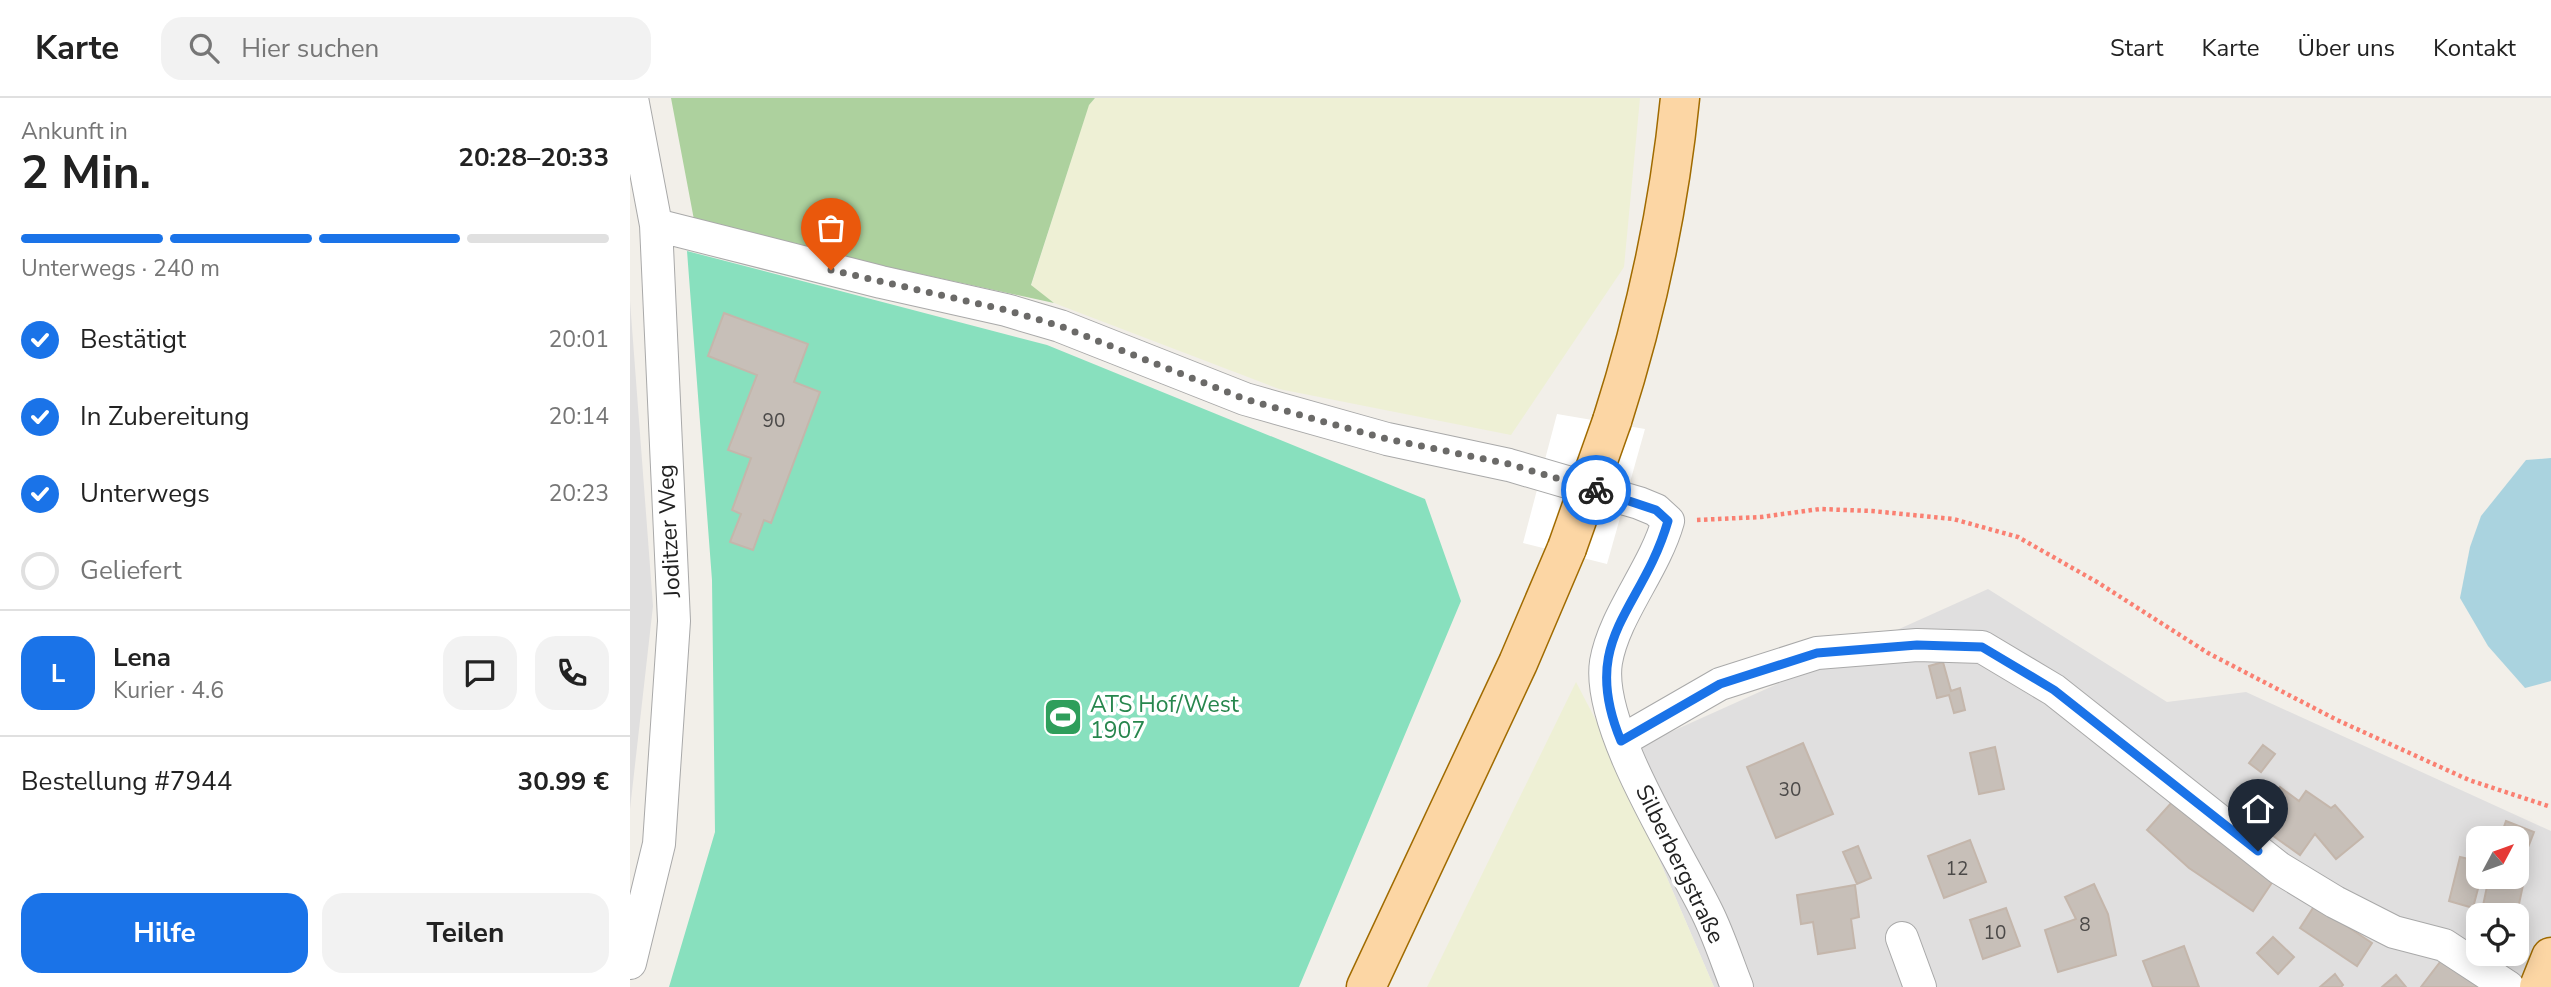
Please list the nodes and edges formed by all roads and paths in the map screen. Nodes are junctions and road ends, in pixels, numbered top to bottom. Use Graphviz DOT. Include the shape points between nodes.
graph roads {
  1 [pos="632,98"];
  2 [pos="1680,98"];
  3 [pos="636,137"];
  4 [pos="656,225"];
  5 [pos="1668,521"];
  6 [pos="1621,741"];
  7 [pos="2551,807"];
  8 [pos="1902,938"];
  9 [pos="2551,956"];
  10 [pos="630,963"];
  11 [pos="1366,987"];
  12 [pos="1737,987"];
  13 [pos="1920,987"];
  14 [pos="2508,987"];
  15 [pos="2515,987"];
  16 [pos="2539,987"];
  1 -- 3 [label="street, Joditzer Weg"];
  2 -- 11 [label="main road, bridge" via="1656,262 1637,345 1612,421 1567,548 1518,663"];
  3 -- 4 [label="street, Joditzer Weg"];
  4 -- 5 [label="street" via="1006,310 1060,326 1245,399 1387,439 1509,464 1639,503"];
  4 -- 10 [label="street, Joditzer Weg" via="674,621 659,844"];
  5 -- 6 [label="street, Silberbergstraße" via="1608,652 1607,696"];
  5 -- 7 [label="path" via="1846,510 1953,519 2018,537 2208,653 2337,720 2469,779"];
  6 -- 12 [label="street, Silberbergstraße" via="1709,915"];
  6 -- 14 [label="street" via="1720,684 1817,653 1917,645 1982,647 2054,690 2279,868 2394,932 2444,945"];
  8 -- 13 [label="street"];
  9 -- 15 [label="street"];
  9 -- 16 [label="main road"];
}
